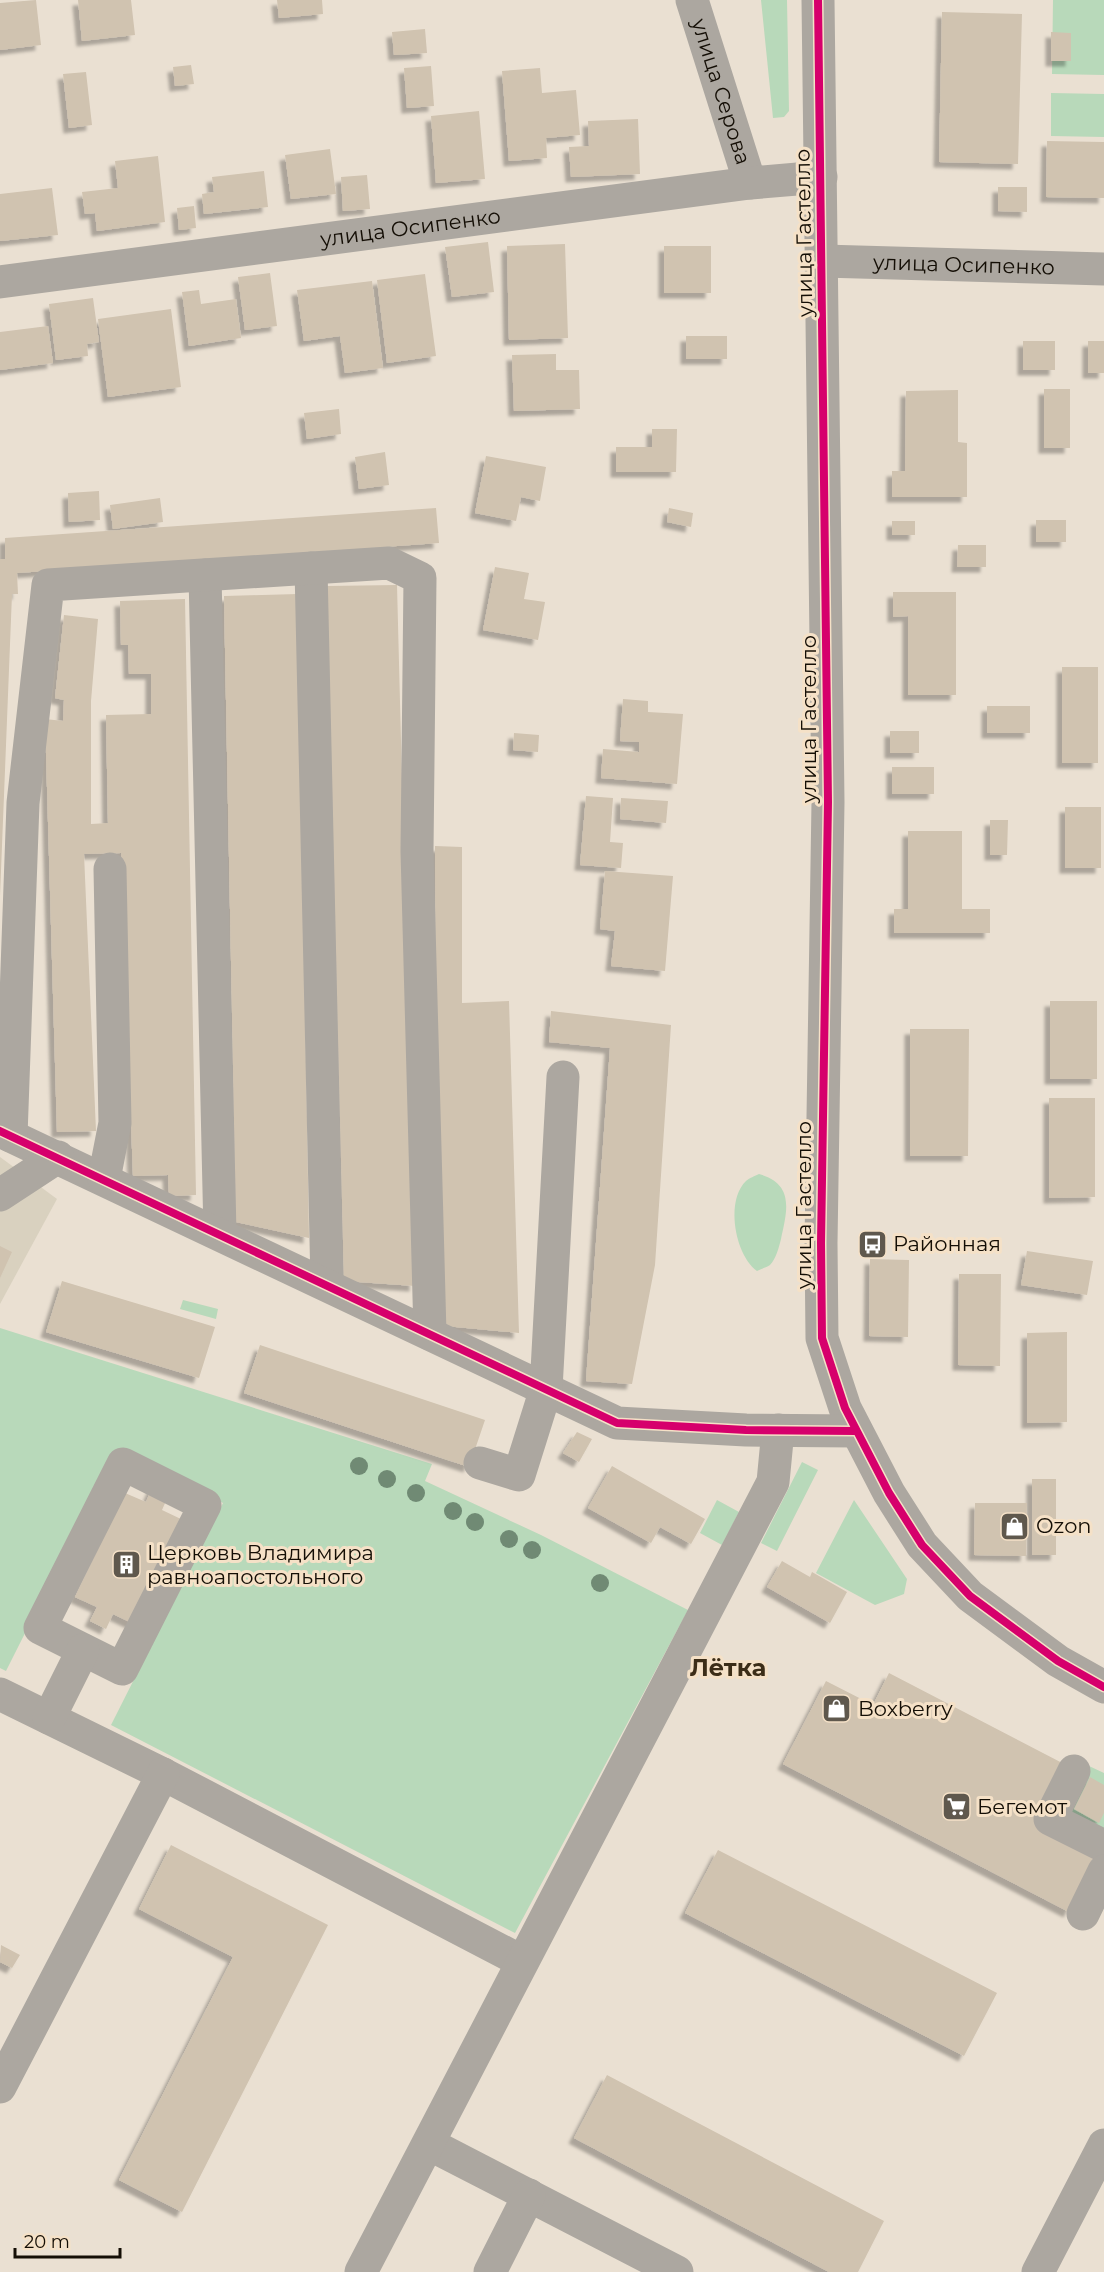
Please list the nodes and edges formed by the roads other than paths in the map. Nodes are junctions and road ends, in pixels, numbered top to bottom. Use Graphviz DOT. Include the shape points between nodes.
graph roads {
  1 [pos="692,0"];
  2 [pos="818,0"];
  3 [pos="820,177"];
  4 [pos="750,183"];
  5 [pos="823,261"];
  6 [pos="1104,270"];
  7 [pos="0,282"];
  8 [pos="311,568"];
  9 [pos="205,575"];
  10 [pos="110,869"];
  11 [pos="562,1077"];
  12 [pos="6,1134"];
  13 [pos="58,1157"];
  14 [pos="104,1179"];
  15 [pos="0,1195"];
  16 [pos="220,1234"];
  17 [pos="327,1284"];
  18 [pos="430,1334"];
  19 [pos="546,1389"];
  20 [pos="778,1430"];
  21 [pos="856,1431"];
  22 [pos="480,1463"];
  23 [pos="83,1650"];
  24 [pos="1104,1687"];
  25 [pos="0,1694"];
  26 [pos="49,1718"];
  27 [pos="1074,1771"];
  28 [pos="163,1774"];
  29 [pos="1104,1846"];
  30 [pos="1104,1871"];
  31 [pos="1083,1914"];
  32 [pos="521,1961"];
  33 [pos="0,2087"];
  34 [pos="429,2144"];
  35 [pos="1104,2145"];
  36 [pos="529,2195"];
  37 [pos="361,2272"];
  38 [pos="490,2272"];
  39 [pos="677,2272"];
  40 [pos="1038,2272"];
  1 -- 4 [label="street, улица Серова"];
  2 -- 3 [label="street, улица Гастелло"];
  3 -- 4 [label="street, улица Осипенко"];
  3 -- 5 [label="street, улица Гастелло"];
  4 -- 7 [label="street, улица Осипенко"];
  5 -- 6 [label="street, улица Осипенко"];
  5 -- 21 [label="street, улица Гастелло" via="828,802 820,1243 822,1338"];
  8 -- 9 [label="street"];
  8 -- 17 [label="street"];
  8 -- 18 [label="street" via="389,563 420,578 417,850"];
  9 -- 12 [label="street" via="48,585 23,803"];
  9 -- 16 [label="street"];
  10 -- 14 [label="street" via="115,1123"];
  11 -- 19 [label="street"];
  12 -- 13 [label="street"];
  13 -- 14 [label="street"];
  13 -- 15 [label="street"];
  14 -- 16 [label="street"];
  16 -- 17 [label="street"];
  17 -- 18 [label="street"];
  18 -- 19 [label="street"];
  19 -- 20 [label="street" via="617,1423"];
  19 -- 22 [label="street" via="519,1475"];
  20 -- 21 [label="street"];
  20 -- 32 [label="street" via="773,1482"];
  21 -- 24 [label="street, улица Гастелло" via="922,1545 970,1596 1058,1661"];
  23 -- 23 [label="street" via="40,1628 123,1464 205,1505 122,1670"];
  23 -- 26 [label="street"];
  25 -- 26 [label="street"];
  26 -- 28 [label="street"];
  27 -- 29 [label="street" via="1050,1819"];
  28 -- 32 [label="street"];
  28 -- 33 [label="street"];
  30 -- 31 [label="street"];
  32 -- 34 [label="street"];
  34 -- 36 [label="street"];
  34 -- 37 [label="street"];
  35 -- 40 [label="street"];
  36 -- 38 [label="street"];
  36 -- 39 [label="street"];
}
